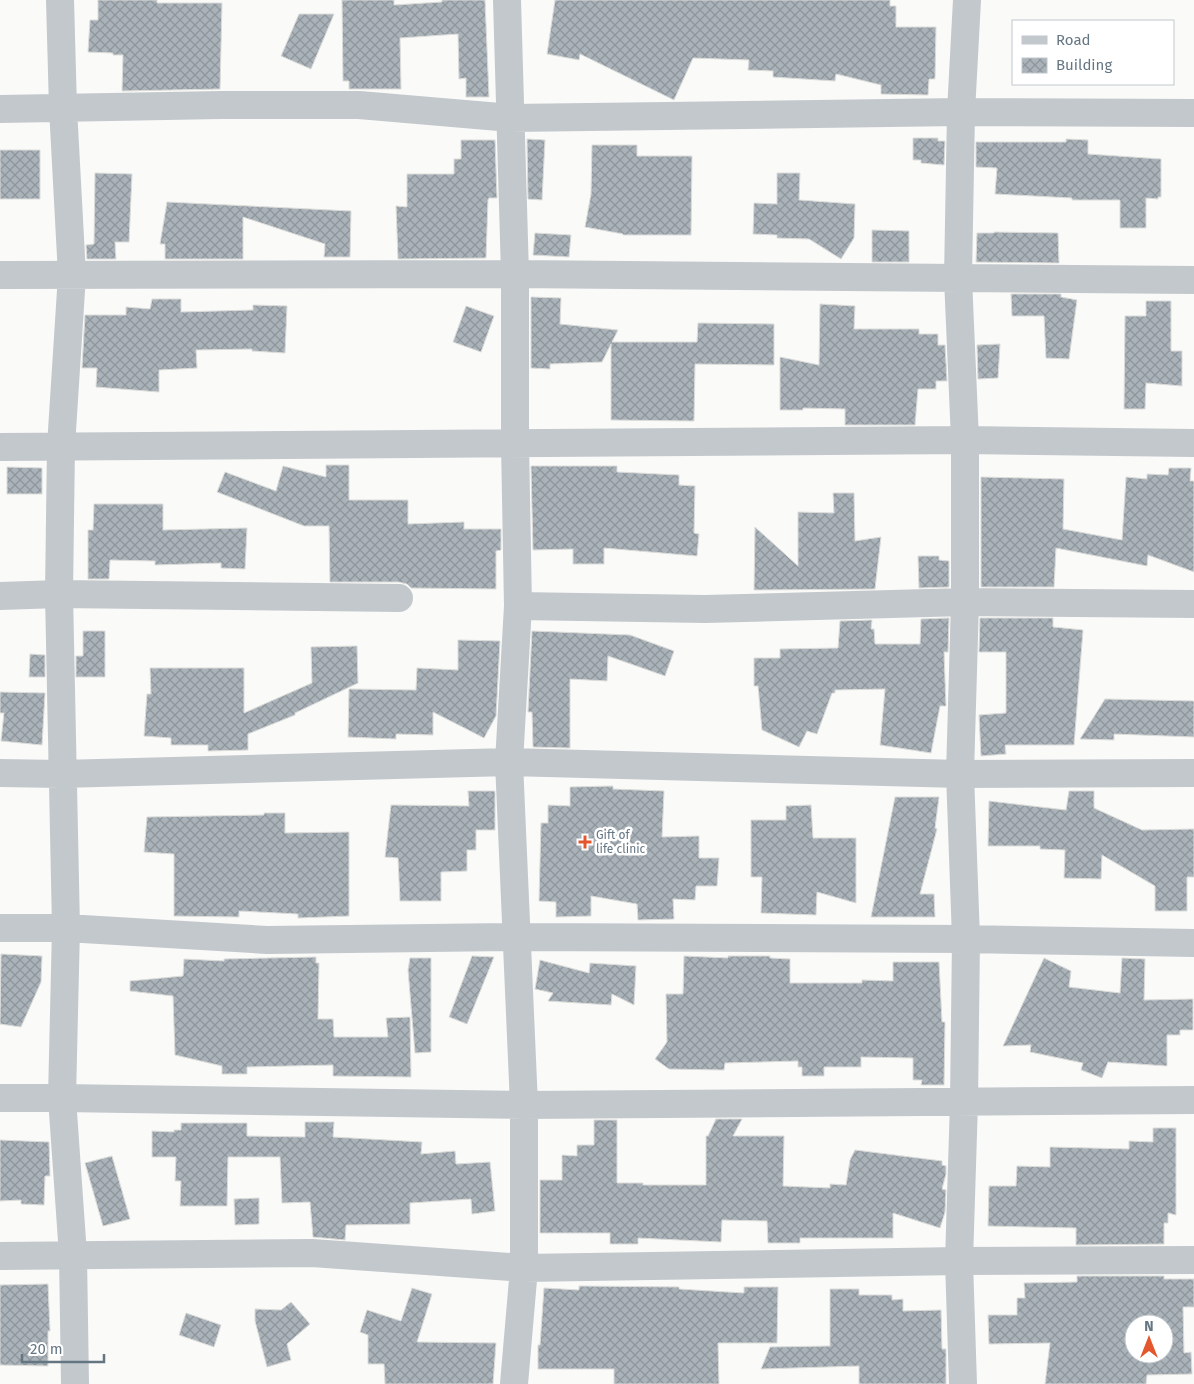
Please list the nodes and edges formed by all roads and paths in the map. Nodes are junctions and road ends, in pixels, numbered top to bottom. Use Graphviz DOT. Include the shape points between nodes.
graph roads {
  1 [pos="60,0"];
  2 [pos="507,0"];
  3 [pos="967,0"];
  4 [pos="63,108"];
  5 [pos="0,109"];
  6 [pos="961,112"];
  7 [pos="1194,113"];
  8 [pos="511,118"];
  9 [pos="515,274"];
  10 [pos="0,275"];
  11 [pos="72,275"];
  12 [pos="958,278"];
  13 [pos="1194,280"];
  14 [pos="965,440"];
  15 [pos="515,442"];
  16 [pos="1194,443"];
  17 [pos="61,446"];
  18 [pos="0,447"];
  19 [pos="59,594"];
  20 [pos="0,596"];
  21 [pos="399,598"];
  22 [pos="965,602"];
  23 [pos="1194,604"];
  24 [pos="518,606"];
  25 [pos="509,762"];
  26 [pos="0,772"];
  27 [pos="1194,773"];
  28 [pos="62,774"];
  29 [pos="960,774"];
  30 [pos="0,928"];
  31 [pos="66,928"];
  32 [pos="516,937"];
  33 [pos="966,939"];
  34 [pos="1194,943"];
  35 [pos="0,1098"];
  36 [pos="62,1098"];
  37 [pos="1194,1100"];
  38 [pos="964,1102"];
  39 [pos="524,1105"];
  40 [pos="73,1255"];
  41 [pos="0,1256"];
  42 [pos="1194,1260"];
  43 [pos="959,1261"];
  44 [pos="524,1268"];
  45 [pos="75,1384"];
  46 [pos="514,1384"];
  47 [pos="963,1384"];
  1 -- 4 [label="street"];
  2 -- 8 [label="street"];
  3 -- 6 [label="street"];
  4 -- 5 [label="street"];
  4 -- 8 [label="street" via="359,105"];
  4 -- 11 [label="street"];
  6 -- 7 [label="street"];
  6 -- 8 [label="street"];
  6 -- 12 [label="street"];
  8 -- 9 [label="street"];
  9 -- 11 [label="street"];
  9 -- 12 [label="street"];
  9 -- 15 [label="street"];
  10 -- 11 [label="street"];
  11 -- 17 [label="street"];
  12 -- 13 [label="street"];
  12 -- 14 [label="street"];
  14 -- 15 [label="street"];
  14 -- 16 [label="street"];
  14 -- 22 [label="street"];
  15 -- 17 [label="street"];
  15 -- 24 [label="street"];
  17 -- 18 [label="street"];
  17 -- 19 [label="street"];
  19 -- 20 [label="street"];
  19 -- 21 [label="street"];
  19 -- 28 [label="street"];
  22 -- 23 [label="street"];
  22 -- 24 [label="street" via="705,609"];
  22 -- 29 [label="street"];
  24 -- 25 [label="street"];
  25 -- 28 [label="street"];
  25 -- 29 [label="street"];
  25 -- 32 [label="street"];
  26 -- 28 [label="street"];
  27 -- 29 [label="street"];
  28 -- 31 [label="street"];
  29 -- 33 [label="street"];
  30 -- 31 [label="street"];
  31 -- 32 [label="street" via="267,940"];
  31 -- 36 [label="street"];
  32 -- 33 [label="street"];
  32 -- 39 [label="street"];
  33 -- 34 [label="street"];
  33 -- 38 [label="street"];
  35 -- 36 [label="street"];
  36 -- 39 [label="street"];
  36 -- 40 [label="street"];
  37 -- 38 [label="street"];
  38 -- 39 [label="street"];
  38 -- 43 [label="street"];
  39 -- 44 [label="street"];
  40 -- 41 [label="street"];
  40 -- 44 [label="street" via="312,1253"];
  40 -- 45 [label="street"];
  42 -- 43 [label="street"];
  43 -- 44 [label="street"];
  43 -- 47 [label="street"];
  44 -- 46 [label="street"];
}
